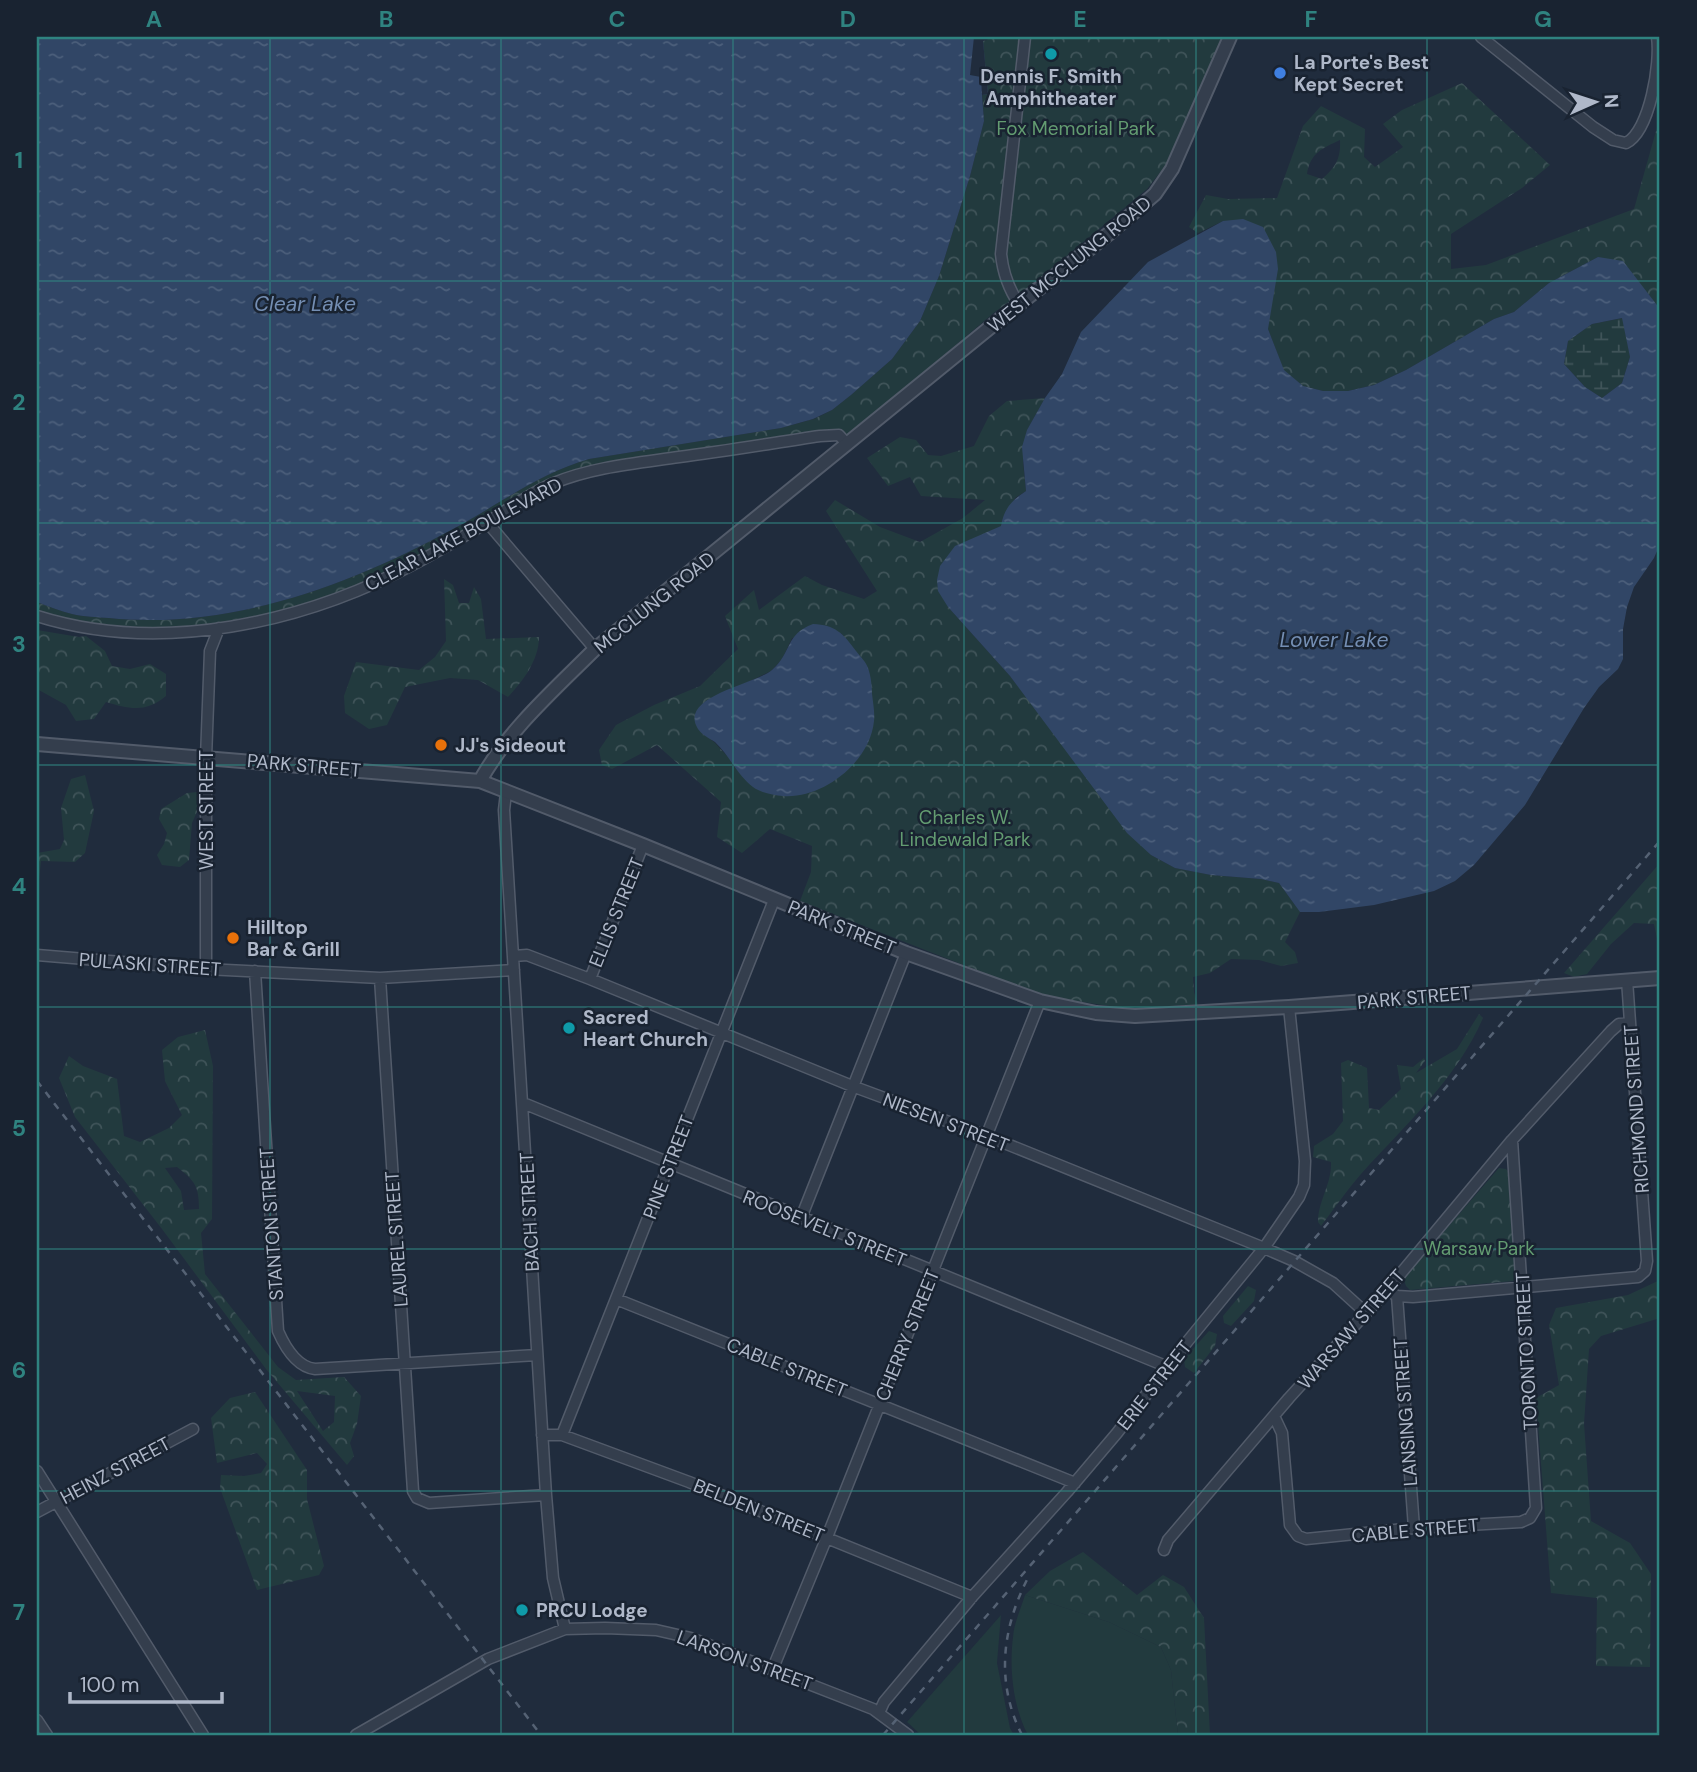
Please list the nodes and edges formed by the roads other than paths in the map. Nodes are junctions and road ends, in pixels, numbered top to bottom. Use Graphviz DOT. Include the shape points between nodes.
graph roads {
  1 [pos="1025,37"];
  2 [pos="1230,37"];
  3 [pos="1481,37"];
  4 [pos="1658,40"];
  5 [pos="1019,304"];
  6 [pos="848,444"];
  7 [pos="487,522"];
  8 [pos="37,616"];
  9 [pos="219,628"];
  10 [pos="199,630"];
  11 [pos="595,649"];
  12 [pos="210,651"];
  13 [pos="37,744"];
  14 [pos="206,758"];
  15 [pos="480,781"];
  16 [pos="506,793"];
  17 [pos="643,845"];
  18 [pos="774,900"];
  19 [pos="906,953"];
  20 [pos="37,955"];
  21 [pos="514,956"];
  22 [pos="206,969"];
  23 [pos="514,970"];
  24 [pos="255,971"];
  25 [pos="380,978"];
  26 [pos="1660,978"];
  27 [pos="590,979"];
  28 [pos="1627,980"];
  29 [pos="1040,1000"];
  30 [pos="1289,1007"];
  31 [pos="1629,1023"];
  32 [pos="720,1033"];
  33 [pos="852,1086"];
  34 [pos="523,1103"];
  35 [pos="987,1136"];
  36 [pos="1512,1140"];
  37 [pos="669,1165"];
  38 [pos="801,1218"];
  39 [pos="1264,1248"];
  40 [pos="932,1272"];
  41 [pos="1522,1286"];
  42 [pos="1388,1290"];
  43 [pos="1397,1296"];
  44 [pos="616,1299"];
  45 [pos="1366,1312"];
  46 [pos="537,1355"];
  47 [pos="404,1365"];
  48 [pos="1168,1367"];
  49 [pos="879,1403"];
  50 [pos="1274,1416"];
  51 [pos="193,1429"];
  52 [pos="542,1435"];
  53 [pos="562,1436"];
  54 [pos="37,1471"];
  55 [pos="1075,1483"];
  56 [pos="546,1496"];
  57 [pos="55,1502"];
  58 [pos="37,1512"];
  59 [pos="1530,1518"];
  60 [pos="1414,1528"];
  61 [pos="827,1537"];
  62 [pos="1164,1550"];
  63 [pos="972,1597"];
  64 [pos="565,1629"];
  65 [pos="772,1668"];
  66 [pos="879,1713"];
  67 [pos="37,1720"];
  68 [pos="47,1735"];
  69 [pos="203,1735"];
  70 [pos="356,1735"];
  71 [pos="908,1735"];
  1 -- 5 [label="street" via="1000,254 1003,274"];
  2 -- 5 [label="street, WEST MCCLUNG ROAD" via="1156,194"];
  3 -- 4 [label="street" via="1593,127 1626,144 1647,111 1656,79"];
  5 -- 6 [label="street, WEST MCCLUNG ROAD"];
  6 -- 7 [label="street, CLEAR LAKE BOULEVARD" via="839,435 820,436 597,471 555,483"];
  6 -- 11 [label="street, MCCLUNG ROAD"];
  7 -- 9 [label="street, CLEAR LAKE BOULEVARD" via="352,593"];
  7 -- 11 [label="street"];
  8 -- 10 [label="street, CLEAR LAKE BOULEVARD" via="112,631"];
  9 -- 10 [label="street, CLEAR LAKE BOULEVARD"];
  9 -- 12 [label="street, WEST STREET"];
  10 -- 12 [label="street, WEST STREET"];
  11 -- 15 [label="street, MCCLUNG ROAD" via="509,741"];
  12 -- 14 [label="street, WEST STREET"];
  13 -- 14 [label="street, PARK STREET"];
  14 -- 15 [label="street, PARK STREET"];
  14 -- 22 [label="street, WEST STREET"];
  15 -- 16 [label="street, PARK STREET"];
  16 -- 17 [label="street, PARK STREET"];
  16 -- 21 [label="street, BACH STREET"];
  17 -- 18 [label="street, PARK STREET"];
  17 -- 27 [label="street, ELLIS STREET"];
  18 -- 19 [label="street, PARK STREET"];
  18 -- 32 [label="street, PINE STREET"];
  19 -- 29 [label="street, PARK STREET"];
  19 -- 33 [label="street"];
  20 -- 22 [label="street, PULASKI STREET"];
  21 -- 23 [label="street, BACH STREET"];
  21 -- 27 [label="street, NIESEN STREET" via="527,956"];
  22 -- 24 [label="street, PULASKI STREET"];
  23 -- 25 [label="street, PULASKI STREET"];
  23 -- 34 [label="street, BACH STREET"];
  24 -- 25 [label="street, PULASKI STREET"];
  24 -- 47 [label="street, STANTON STREET" via="278,1331 305,1368"];
  25 -- 47 [label="street, LAUREL STREET"];
  26 -- 28 [label="street, PARK STREET"];
  27 -- 32 [label="street, NIESEN STREET"];
  28 -- 30 [label="street, PARK STREET"];
  28 -- 31 [label="street, RICHMOND STREET"];
  29 -- 30 [label="street, PARK STREET" via="1096,1013 1136,1016"];
  29 -- 35 [label="street, CHERRY STREET"];
  30 -- 39 [label="street, ERIE STREET" via="1306,1172 1299,1197"];
  31 -- 36 [label="street, WARSAW STREET" via="1611,1031"];
  31 -- 41 [label="street, RICHMOND STREET" via="1645,1270 1638,1277"];
  32 -- 33 [label="street, NIESEN STREET"];
  32 -- 37 [label="street, PINE STREET"];
  33 -- 35 [label="street, NIESEN STREET"];
  33 -- 38 [label="street"];
  34 -- 37 [label="street, ROOSEVELT STREET"];
  34 -- 46 [label="street, BACH STREET"];
  35 -- 39 [label="street, NIESEN STREET"];
  35 -- 40 [label="street, CHERRY STREET"];
  36 -- 41 [label="street, TORONTO STREET"];
  36 -- 42 [label="street, WARSAW STREET"];
  37 -- 38 [label="street, ROOSEVELT STREET"];
  37 -- 44 [label="street, PINE STREET"];
  38 -- 40 [label="street, ROOSEVELT STREET"];
  39 -- 45 [label="street, NIESEN STREET" via="1333,1283"];
  39 -- 48 [label="street, ERIE STREET"];
  40 -- 48 [label="street, ROOSEVELT STREET"];
  40 -- 49 [label="street, CHERRY STREET"];
  41 -- 43 [label="street"];
  41 -- 59 [label="street, TORONTO STREET" via="1536,1507"];
  42 -- 43 [label="street"];
  42 -- 45 [label="street, WARSAW STREET"];
  43 -- 60 [label="street, LANSING STREET"];
  44 -- 49 [label="street, CABLE STREET"];
  44 -- 53 [label="street, PINE STREET"];
  45 -- 50 [label="street, WARSAW STREET"];
  46 -- 47 [label="street"];
  46 -- 52 [label="street, BACH STREET"];
  47 -- 56 [label="street, LAUREL STREET" via="412,1484 417,1498 429,1503"];
  48 -- 55 [label="street, ERIE STREET"];
  49 -- 55 [label="street, CABLE STREET"];
  49 -- 61 [label="street, CHERRY STREET"];
  50 -- 60 [label="street, CABLE STREET" via="1282,1433 1290,1525 1298,1536"];
  50 -- 62 [label="street, WARSAW STREET"];
  51 -- 57 [label="street, HEINZ STREET"];
  52 -- 53 [label="street, BELDEN STREET"];
  52 -- 56 [label="street, BACH STREET"];
  53 -- 61 [label="street, BELDEN STREET"];
  54 -- 57 [label="street"];
  55 -- 63 [label="street, ERIE STREET"];
  56 -- 64 [label="street, BACH STREET" via="552,1578"];
  57 -- 58 [label="street, HEINZ STREET"];
  57 -- 69 [label="street"];
  59 -- 60 [label="street, CABLE STREET"];
  61 -- 63 [label="street, BELDEN STREET"];
  61 -- 65 [label="street, CHERRY STREET"];
  63 -- 66 [label="street, ERIE STREET"];
  64 -- 65 [label="street, LARSON STREET" via="633,1628 675,1634"];
  64 -- 70 [label="street" via="518,1647"];
  65 -- 66 [label="street, LARSON STREET"];
  66 -- 71 [label="street, LARSON STREET"];
  67 -- 68 [label="street"];
}
